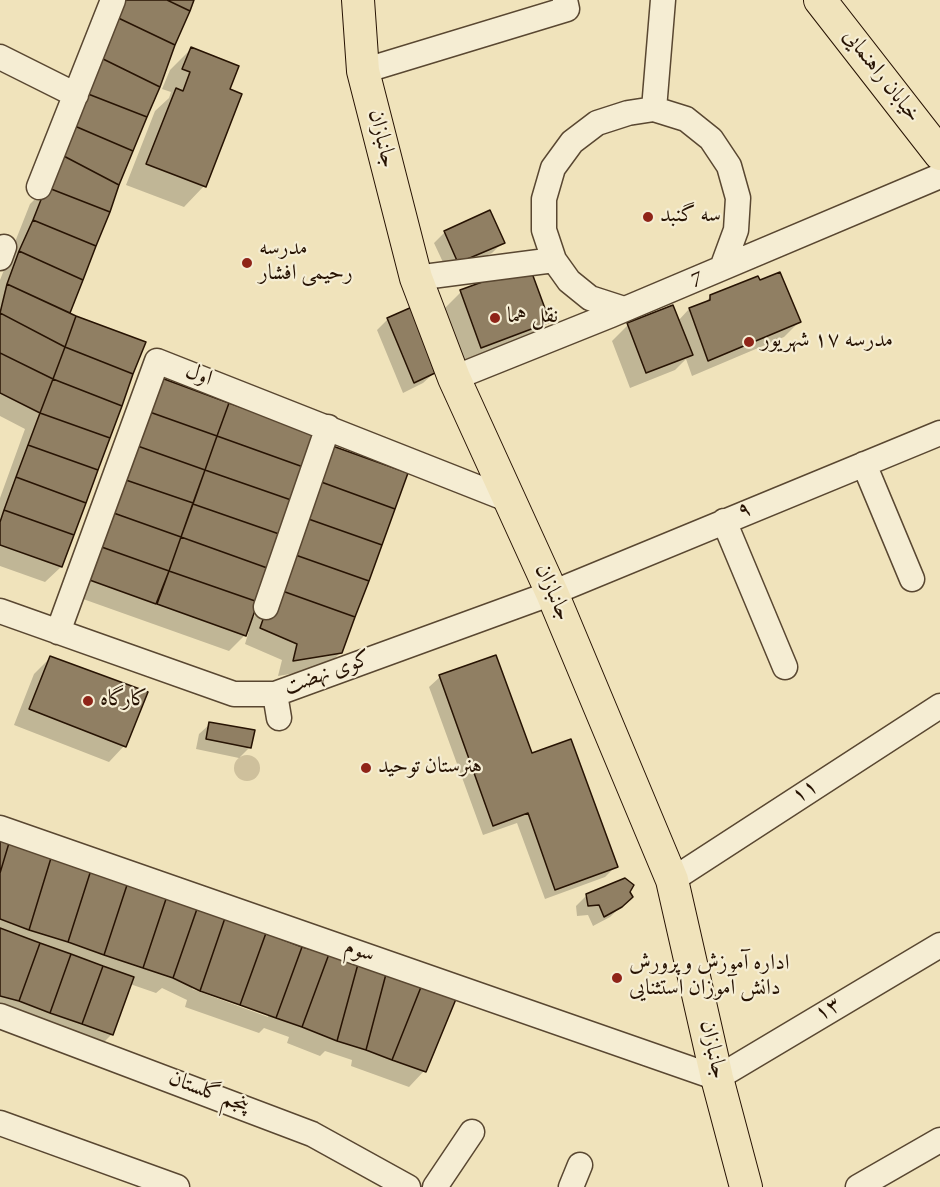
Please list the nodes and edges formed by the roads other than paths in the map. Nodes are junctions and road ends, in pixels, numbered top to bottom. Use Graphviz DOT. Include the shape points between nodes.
graph roads {
  1 [pos="113,0"];
  2 [pos="358,0"];
  3 [pos="565,0"];
  4 [pos="663,0"];
  5 [pos="820,0"];
  6 [pos="0,57"];
  7 [pos="363,71"];
  8 [pos="76,94"];
  9 [pos="654,109"];
  10 [pos="940,158"];
  11 [pos="39,187"];
  12 [pos="554,260"];
  13 [pos="722,268"];
  14 [pos="416,278"];
  15 [pos="624,309"];
  16 [pos="454,378"];
  17 [pos="328,427"];
  18 [pos="940,433"];
  19 [pos="864,464"];
  20 [pos="507,499"];
  21 [pos="724,521"];
  22 [pos="912,579"];
  23 [pos="552,593"];
  24 [pos="266,607"];
  25 [pos="0,610"];
  26 [pos="58,632"];
  27 [pos="785,667"];
  28 [pos="275,694"];
  29 [pos="940,706"];
  30 [pos="279,718"];
  31 [pos="0,828"];
  32 [pos="672,880"];
  33 [pos="940,945"];
  34 [pos="0,1016"];
  35 [pos="717,1078"];
  36 [pos="0,1123"];
  37 [pos="472,1132"];
  38 [pos="940,1140"];
  39 [pos="580,1165"];
  40 [pos="740,1181"];
  41 [pos="177,1187"];
  42 [pos="408,1187"];
  43 [pos="435,1187"];
  44 [pos="571,1187"];
  45 [pos="858,1187"];
  1 -- 8 [label="street"];
  2 -- 7 [label="main road, جانبازان"];
  3 -- 7 [label="street" via="567,9"];
  4 -- 9 [label="street"];
  5 -- 10 [label="main road, خیابان راهنمایی"];
  6 -- 8 [label="street"];
  7 -- 14 [label="main road, جانبازان"];
  8 -- 11 [label="street"];
  9 -- 12 [label="street" via="597,123 572,142 553,168 544,199 544,230"];
  9 -- 13 [label="street" via="686,119 711,139 729,166 738,198 736,230"];
  10 -- 13 [label="street, 7"];
  12 -- 14 [label="street"];
  12 -- 15 [label="street" via="569,281 590,298"];
  13 -- 15 [label="street, 7"];
  14 -- 16 [label="main road, جانبازان"];
  15 -- 16 [label="street, 7"];
  16 -- 20 [label="main road, جانبازان"];
  17 -- 20 [label="street, اول"];
  17 -- 24 [label="street"];
  17 -- 26 [label="street, اول" via="157,361"];
  18 -- 19 [label="street, ۹"];
  19 -- 21 [label="street, ۹"];
  19 -- 22 [label="street"];
  20 -- 23 [label="main road, جانبازان"];
  21 -- 23 [label="street, ۹"];
  21 -- 27 [label="street"];
  23 -- 28 [label="street, کوی نهضت"];
  23 -- 32 [label="main road, جانبازان" via="590,710"];
  25 -- 26 [label="street, کوی نهضت"];
  26 -- 28 [label="street, کوی نهضت" via="234,694"];
  28 -- 30 [label="street"];
  29 -- 32 [label="street, ۱۱"];
  31 -- 35 [label="street, سوم"];
  32 -- 35 [label="main road, جانبازان"];
  33 -- 35 [label="street, ۱۳"];
  34 -- 42 [label="street, پنجم گلستان" via="312,1134"];
  35 -- 40 [label="main road, جانبازان"];
  36 -- 41 [label="street"];
  37 -- 43 [label="street"];
  38 -- 45 [label="street"];
  39 -- 44 [label="street"];
}
